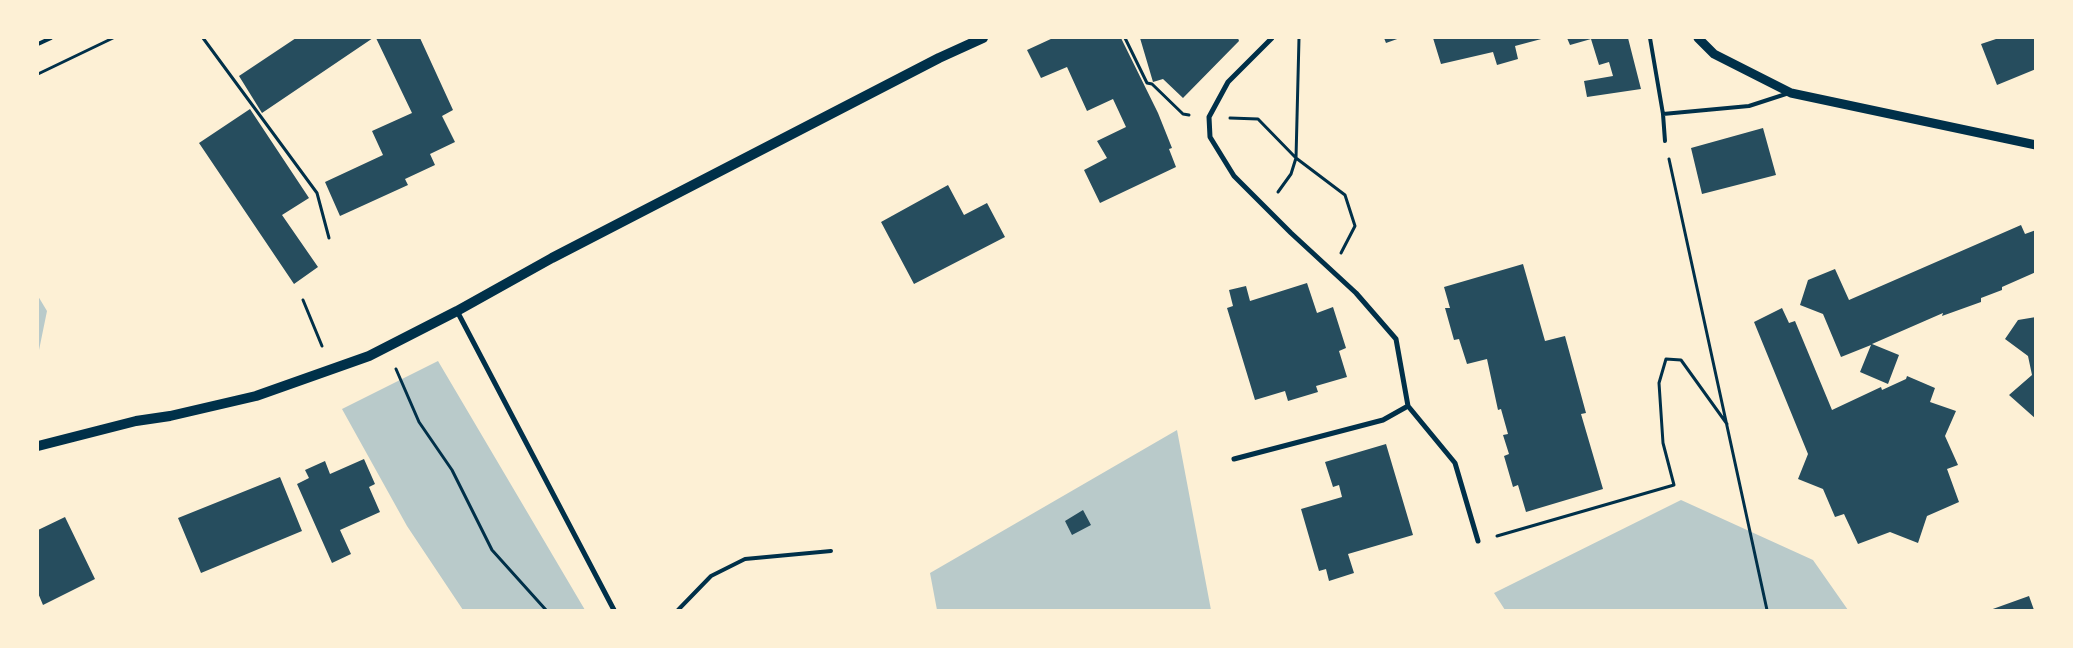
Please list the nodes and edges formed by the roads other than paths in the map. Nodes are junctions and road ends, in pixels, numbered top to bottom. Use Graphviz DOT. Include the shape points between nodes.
graph roads {
  1 [pos="51,38"];
  2 [pos="983,38"];
  3 [pos="1272,38"];
  4 [pos="1650,38"];
  5 [pos="1698,38"];
  6 [pos="38,44"];
  7 [pos="1791,93"];
  8 [pos="1663,114"];
  9 [pos="1665,141"];
  10 [pos="2036,145"];
  11 [pos="457,311"];
  12 [pos="1408,406"];
  13 [pos="38,446"];
  14 [pos="1234,459"];
  15 [pos="1478,541"];
  16 [pos="831,551"];
  17 [pos="614,610"];
  18 [pos="678,610"];
  1 -- 6 [label="lane"];
  2 -- 11 [label="main road" via="561,253"];
  3 -- 12 [label="street" via="1228,82 1209,118 1210,137 1234,176 1356,293 1396,339"];
  4 -- 8 [label="lane"];
  5 -- 7 [label="street" via="1714,54"];
  7 -- 8 [label="lane" via="1749,106"];
  7 -- 10 [label="street"];
  8 -- 9 [label="lane"];
  11 -- 13 [label="main road" via="369,356 256,396"];
  11 -- 17 [label="street"];
  12 -- 14 [label="street" via="1383,420"];
  12 -- 15 [label="street" via="1456,463"];
  16 -- 18 [label="lane" via="745,559 711,576"];
}
